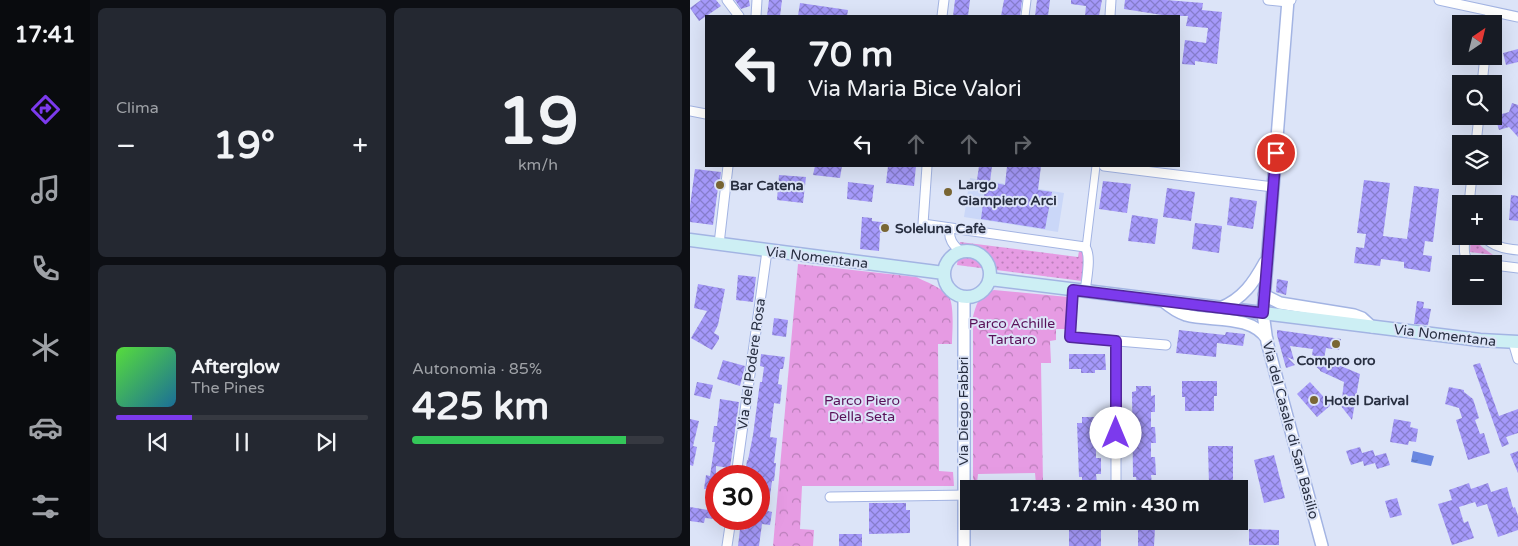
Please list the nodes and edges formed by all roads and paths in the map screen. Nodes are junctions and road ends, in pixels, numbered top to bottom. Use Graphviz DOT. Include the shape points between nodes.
graph roads {
  1 [pos="727,0"];
  2 [pos="757,0"];
  3 [pos="944,0"];
  4 [pos="1027,0"];
  5 [pos="1111,0"];
  6 [pos="1268,0"];
  7 [pos="1439,0"];
  8 [pos="1289,1"];
  9 [pos="1490,11"];
  10 [pos="738,15"];
  11 [pos="756,15"];
  12 [pos="942,15"];
  13 [pos="1025,15"];
  14 [pos="1110,15"];
  15 [pos="1489,15"];
  16 [pos="1518,17"];
  17 [pos="690,111"];
  18 [pos="705,114"];
  19 [pos="728,167"];
  20 [pos="927,167"];
  21 [pos="1096,167"];
  22 [pos="1113,167"];
  23 [pos="1273,187"];
  24 [pos="950,228"];
  25 [pos="690,240"];
  26 [pos="719,244"];
  27 [pos="1495,245"];
  28 [pos="1086,248"];
  29 [pos="1518,250"];
  30 [pos="767,251"];
  31 [pos="960,252"];
  32 [pos="1267,258"];
  33 [pos="1502,266"];
  34 [pos="1518,268"];
  35 [pos="944,273"];
  36 [pos="990,279"];
  37 [pos="1079,291"];
  38 [pos="1264,295"];
  39 [pos="964,297"];
  40 [pos="1162,301"];
  41 [pos="1220,308"];
  42 [pos="1263,313"];
  43 [pos="1372,327"];
  44 [pos="1267,339"];
  45 [pos="1116,341"];
  46 [pos="1515,342"];
  47 [pos="1166,345"];
  48 [pos="1518,359"];
  49 [pos="738,465"];
  50 [pos="966,480"];
  51 [pos="1116,480"];
  52 [pos="960,495"];
  53 [pos="830,497"];
  54 [pos="729,530"];
  55 [pos="965,530"];
  56 [pos="727,546"];
  57 [pos="964,546"];
  58 [pos="1322,546"];
  1 -- 10 [label="street"];
  2 -- 11 [label="street"];
  3 -- 12 [label="street"];
  4 -- 13 [label="street"];
  5 -- 14 [label="street"];
  6 -- 8 [label="street"];
  7 -- 9 [label="street"];
  8 -- 23 [label="street, Via del Casale di San Basilio"];
  9 -- 15 [label="street"];
  9 -- 16 [label="street"];
  17 -- 18 [label="street"];
  19 -- 26 [label="street"];
  20 -- 24 [label="street" via="922,224"];
  21 -- 28 [label="street"];
  22 -- 23 [label="street"];
  23 -- 32 [label="street, Via del Casale di San Basilio"];
  24 -- 28 [label="street"];
  24 -- 31 [label="street" via="950,240"];
  25 -- 26 [label="main road, Via Nomentana"];
  26 -- 30 [label="main road, Via Nomentana"];
  27 -- 29 [label="street"];
  28 -- 37 [label="street" via="1088,261"];
  30 -- 35 [label="main road, Via Nomentana"];
  30 -- 49 [label="street, Via del Podere Rosa"];
  31 -- 35 [label="main road" via="948,262"];
  31 -- 36 [label="main road" via="982,256 988,265"];
  32 -- 38 [label="street, Via del Casale di San Basilio"];
  32 -- 41 [label="street" via="1247,290"];
  33 -- 34 [label="street"];
  35 -- 39 [label="main road" via="949,288"];
  36 -- 37 [label="main road, Via Nomentana"];
  36 -- 39 [label="main road" via="979,294"];
  37 -- 40 [label="main road, Via Nomentana"];
  37 -- 45 [label="street" via="1070,337"];
  38 -- 42 [label="street, Via del Casale di San Basilio"];
  38 -- 43 [label="street, Via Nomentana" via="1277,302 1357,316"];
  39 -- 50 [label="street, Via Diego Fabbri"];
  40 -- 41 [label="main road, Via Nomentana"];
  40 -- 44 [label="street, Via Nomentana" via="1186,315 1248,324 1261,331"];
  41 -- 42 [label="main road, Via Nomentana"];
  42 -- 43 [label="main road, Via Nomentana"];
  42 -- 44 [label="street, Via del Casale di San Basilio"];
  43 -- 46 [label="main road, Via Nomentana"];
  44 -- 58 [label="street, Via del Casale di San Basilio"];
  45 -- 47 [label="street"];
  45 -- 51 [label="street"];
  46 -- 48 [label="street"];
  52 -- 53 [label="street"];
  54 -- 56 [label="street"];
  55 -- 57 [label="street, Via Diego Fabbri"];
}
